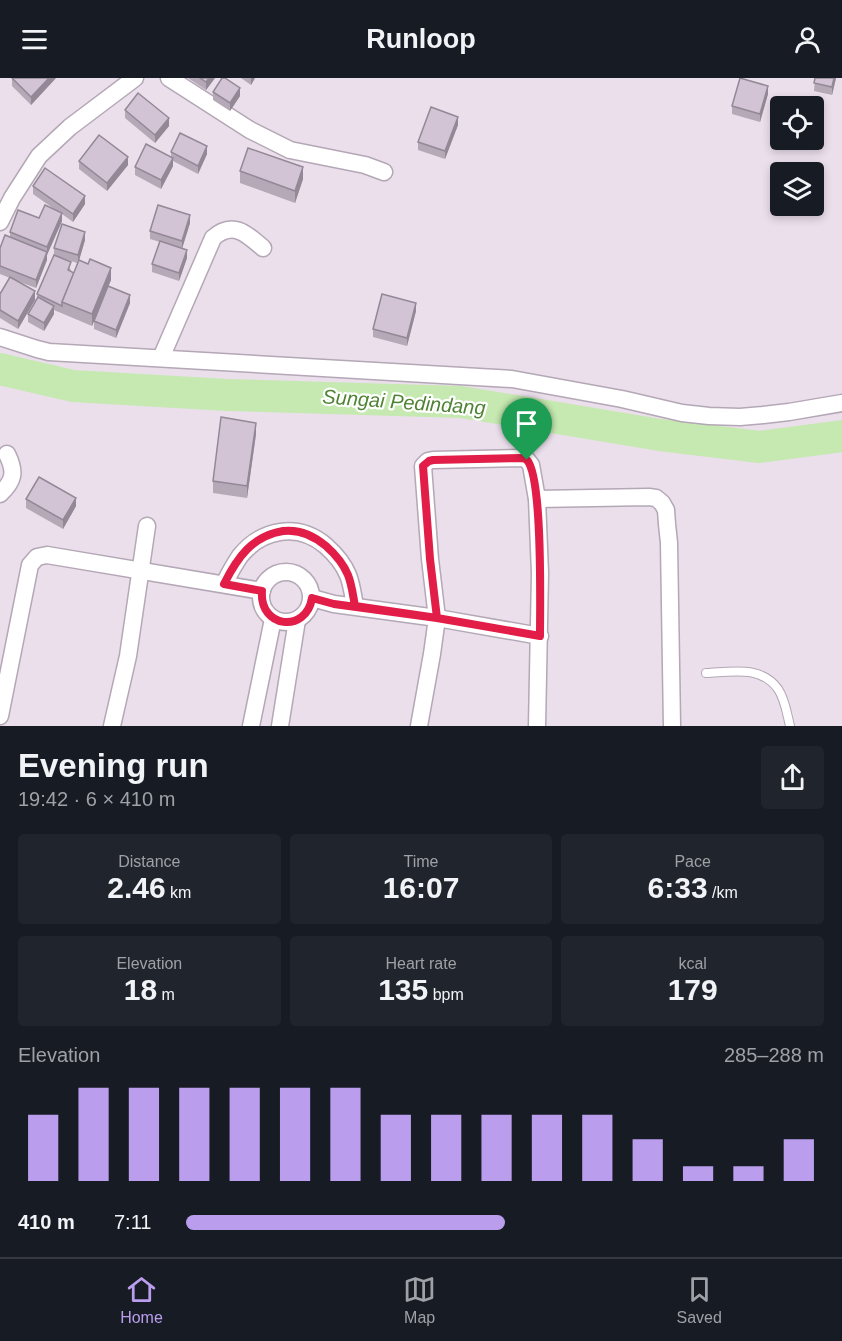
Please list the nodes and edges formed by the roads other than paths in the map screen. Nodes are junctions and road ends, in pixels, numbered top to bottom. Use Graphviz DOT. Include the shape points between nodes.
graph roads {
  1 [pos="169,78"];
  2 [pos="129,80"];
  3 [pos="384,172"];
  4 [pos="6,195"];
  5 [pos="0,222"];
  6 [pos="263,248"];
  7 [pos="0,337"];
  8 [pos="161,358"];
  9 [pos="842,403"];
  10 [pos="7,454"];
  11 [pos="0,494"];
  12 [pos="537,499"];
  13 [pos="147,526"];
  14 [pos="140,571"];
  15 [pos="224,584"];
  16 [pos="262,591"];
  17 [pos="312,598"];
  18 [pos="355,606"];
  19 [pos="437,618"];
  20 [pos="273,619"];
  21 [pos="297,620"];
  22 [pos="540,636"];
  23 [pos="706,673"];
  24 [pos="0,716"];
  25 [pos="112,726"];
  26 [pos="251,726"];
  27 [pos="280,726"];
  28 [pos="419,726"];
  29 [pos="537,726"];
  30 [pos="672,726"];
  31 [pos="790,726"];
  1 -- 3 [label="street" via="249,130 290,150"];
  2 -- 4 [label="street" via="70,127"];
  4 -- 5 [label="street"];
  6 -- 8 [label="street" via="233,229 213,238"];
  7 -- 8 [label="street" via="49,352"];
  8 -- 9 [label="street" via="512,379 710,416 763,415"];
  10 -- 11 [label="street" via="12,463 12,479"];
  12 -- 19 [label="street" via="531,465 523,458 433,460 425,464"];
  12 -- 22 [label="street"];
  12 -- 30 [label="street" via="649,497 664,506 669,543"];
  13 -- 14 [label="street"];
  14 -- 15 [label="street"];
  14 -- 24 [label="street" via="47,555 34,560"];
  14 -- 25 [label="street" via="128,656"];
  15 -- 16 [label="street"];
  15 -- 18 [label="street" via="231,569 256,541 292,530 307,534 332,551 350,580"];
  16 -- 17 [label="street" via="274,574 285,571 304,579"];
  16 -- 20 [label="street" via="263,607"];
  17 -- 18 [label="street"];
  17 -- 21 [label="street" via="307,612"];
  18 -- 19 [label="street"];
  19 -- 22 [label="street"];
  19 -- 28 [label="street"];
  20 -- 21 [label="street"];
  20 -- 26 [label="street"];
  21 -- 27 [label="street"];
  22 -- 29 [label="street"];
  23 -- 31 [label="lane" via="750,671 762,675 778,689"];
}
